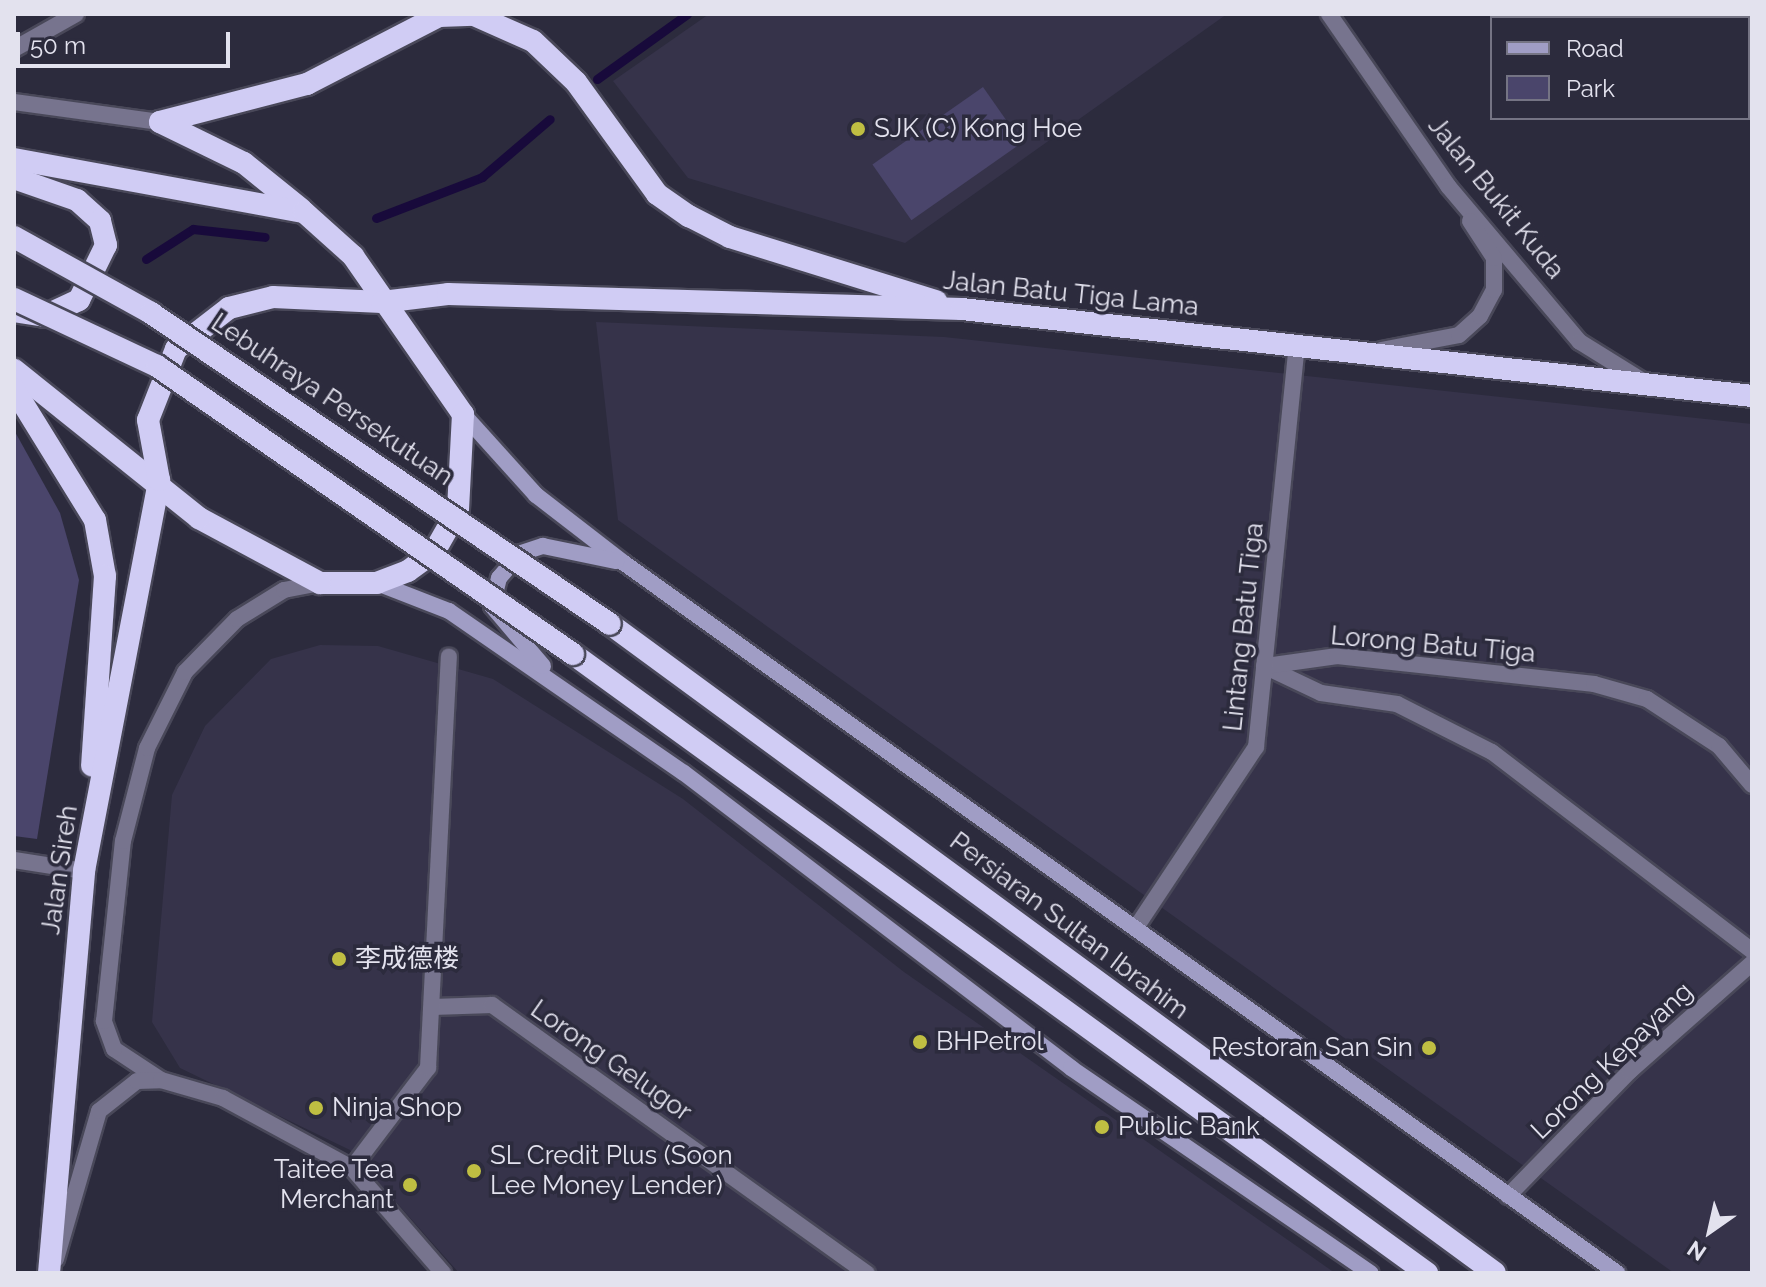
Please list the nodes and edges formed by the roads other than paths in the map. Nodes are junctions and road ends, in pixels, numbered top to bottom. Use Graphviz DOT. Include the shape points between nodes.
graph roads {
  1 [pos="76,14"];
  2 [pos="1329,14"];
  3 [pos="14,49"];
  4 [pos="14,102"];
  5 [pos="160,122"];
  6 [pos="14,159"];
  7 [pos="14,178"];
  8 [pos="1448,186"];
  9 [pos="304,212"];
  10 [pos="14,237"];
  11 [pos="14,299"];
  12 [pos="382,302"];
  13 [pos="962,309"];
  14 [pos="14,311"];
  15 [pos="1297,346"];
  16 [pos="1364,353"];
  17 [pos="14,370"];
  18 [pos="1652,385"];
  19 [pos="14,389"];
  20 [pos="1752,396"];
  21 [pos="463,414"];
  22 [pos="159,480"];
  23 [pos="624,563"];
  24 [pos="320,583"];
  25 [pos="377,583"];
  26 [pos="610,624"];
  27 [pos="449,657"];
  28 [pos="1264,666"];
  29 [pos="592,710"];
  30 [pos="1752,785"];
  31 [pos="14,860"];
  32 [pos="84,871"];
  33 [pos="1137,926"];
  34 [pos="1752,951"];
  35 [pos="1752,963"];
  36 [pos="433,1007"];
  37 [pos="161,1080"];
  38 [pos="352,1168"];
  39 [pos="1508,1196"];
  40 [pos="1361,1271"];
  41 [pos="50,1273"];
  42 [pos="443,1273"];
  43 [pos="867,1273"];
  44 [pos="1427,1273"];
  45 [pos="1495,1273"];
  46 [pos="1617,1273"];
  1 -- 3 [label="street"];
  2 -- 8 [label="street, Jalan Bukit Kuda"];
  4 -- 5 [label="street"];
  5 -- 9 [label="highway" via="244,163"];
  5 -- 13 [label="highway" via="307,84 439,16 474,15 533,41 576,82 657,194 689,216 730,237"];
  6 -- 9 [label="highway"];
  7 -- 14 [label="highway" via="77,200 100,221 106,245 79,300 45,316"];
  8 -- 16 [label="street" via="1494,258 1494,290 1459,335"];
  8 -- 18 [label="street, Jalan Bukit Kuda" via="1580,342"];
  9 -- 12 [label="highway" via="353,256"];
  10 -- 26 [label="highway, Lebuhraya Persekutuan, bridge" via="165,322"];
  11 -- 44 [label="highway, bridge" via="157,366 573,654"];
  12 -- 13 [label="highway, Jalan Batu Tiga Lama" via="448,294"];
  12 -- 21 [label="highway"];
  12 -- 22 [label="highway, Jalan Batu Tiga Lama" via="273,297 229,308 199,328 176,349 153,395 148,445"];
  13 -- 15 [label="highway, Jalan Batu Tiga Lama"];
  15 -- 16 [label="highway, Jalan Batu Tiga Lama"];
  15 -- 28 [label="street, Lintang Batu Tiga"];
  16 -- 18 [label="highway, Jalan Batu Tiga Lama"];
  17 -- 22 [label="highway"];
  18 -- 20 [label="highway, Jalan Batu Tiga Lama"];
  19 -- 32 [label="highway" via="95,520 105,576"];
  21 -- 23 [label="main road" via="536,495"];
  21 -- 25 [label="highway" via="458,510 434,552"];
  22 -- 24 [label="highway" via="234,542"];
  22 -- 32 [label="highway, Jalan Sireh"];
  23 -- 29 [label="main road" via="543,546 521,553 492,591 507,629"];
  23 -- 33 [label="main road"];
  24 -- 25 [label="highway"];
  24 -- 37 [label="street" via="284,590 237,619 185,672 147,748 123,841 104,1021 114,1049"];
  25 -- 29 [label="main road" via="449,611"];
  26 -- 45 [label="highway, Persiaran Sultan Ibrahim"];
  27 -- 36 [label="street"];
  28 -- 30 [label="street, Lorong Batu Tiga" via="1337,656 1594,684 1647,699 1719,746"];
  28 -- 33 [label="street, Lintang Batu Tiga" via="1256,747"];
  28 -- 34 [label="street" via="1321,693 1397,704 1492,752"];
  29 -- 40 [label="main road" via="1071,1068"];
  31 -- 32 [label="street"];
  32 -- 41 [label="highway, Jalan Sireh"];
  33 -- 39 [label="main road"];
  35 -- 39 [label="street, Lorong Kepayang" via="1630,1071"];
  36 -- 38 [label="street" via="428,1068"];
  36 -- 43 [label="street, Lorong Gelugor" via="492,1005"];
  37 -- 38 [label="street" via="223,1098"];
  37 -- 41 [label="street" via="137,1081 99,1111"];
  38 -- 42 [label="street"];
  39 -- 46 [label="main road"];
}
